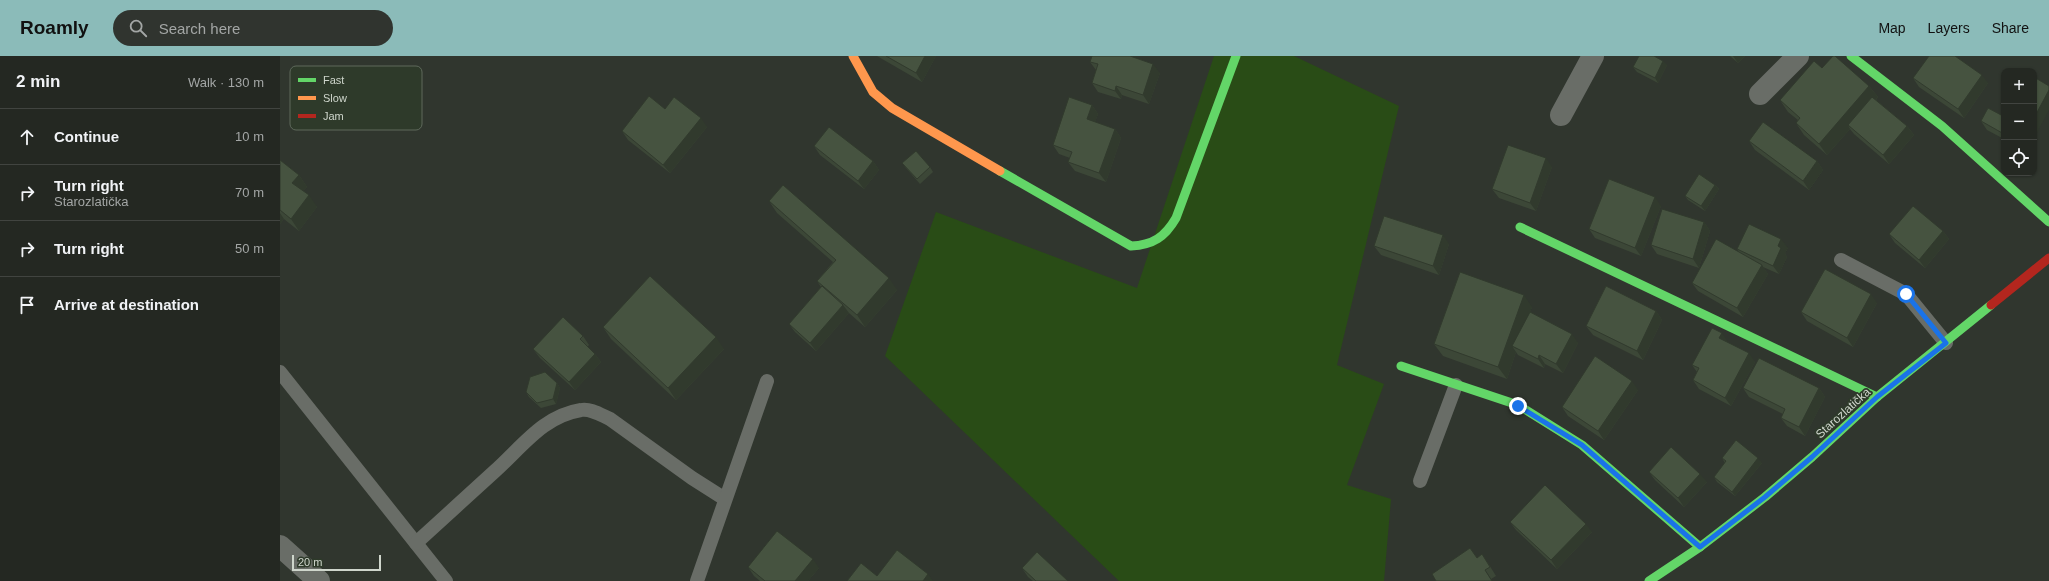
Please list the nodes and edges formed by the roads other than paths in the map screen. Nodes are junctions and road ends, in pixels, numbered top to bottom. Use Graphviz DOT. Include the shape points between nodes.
graph roads {
  1 [pos="853,56"];
  2 [pos="1236,56"];
  3 [pos="1593,56"];
  4 [pos="1798,56"];
  5 [pos="1851,56"];
  6 [pos="1760,94"];
  7 [pos="1561,115"];
  8 [pos="2049,222"];
  9 [pos="1520,227"];
  10 [pos="2049,258"];
  11 [pos="1841,260"];
  12 [pos="1946,343"];
  13 [pos="1401,366"];
  14 [pos="280,372"];
  15 [pos="767,381"];
  16 [pos="1456,385"];
  17 [pos="1877,397"];
  18 [pos="1420,481"];
  19 [pos="725,499"];
  20 [pos="416,543"];
  21 [pos="280,546"];
  22 [pos="1700,547"];
  23 [pos="319,581"];
  24 [pos="446,581"];
  25 [pos="697,581"];
  26 [pos="1649,581"];
  1 -- 2 [label="street" via="873,92 892,108 1131,246 1154,242 1168,234"];
  3 -- 7 [label="street"];
  4 -- 6 [label="street"];
  5 -- 8 [label="street" via="1942,126"];
  9 -- 17 [label="street"];
  10 -- 12 [label="street, Starozlatička"];
  11 -- 12 [label="lane" via="1906,294"];
  12 -- 17 [label="street, Starozlatička"];
  13 -- 16 [label="street"];
  14 -- 20 [label="lane"];
  15 -- 19 [label="lane"];
  16 -- 18 [label="lane"];
  16 -- 22 [label="street" via="1518,406 1582,445"];
  17 -- 22 [label="street, Starozlatička" via="1794,472"];
  19 -- 20 [label="lane" via="610,419 595,412 582,410 557,417 534,432 504,463"];
  19 -- 25 [label="lane"];
  20 -- 24 [label="lane"];
  21 -- 23 [label="street"];
  22 -- 26 [label="street, Starozlatička"];
}
